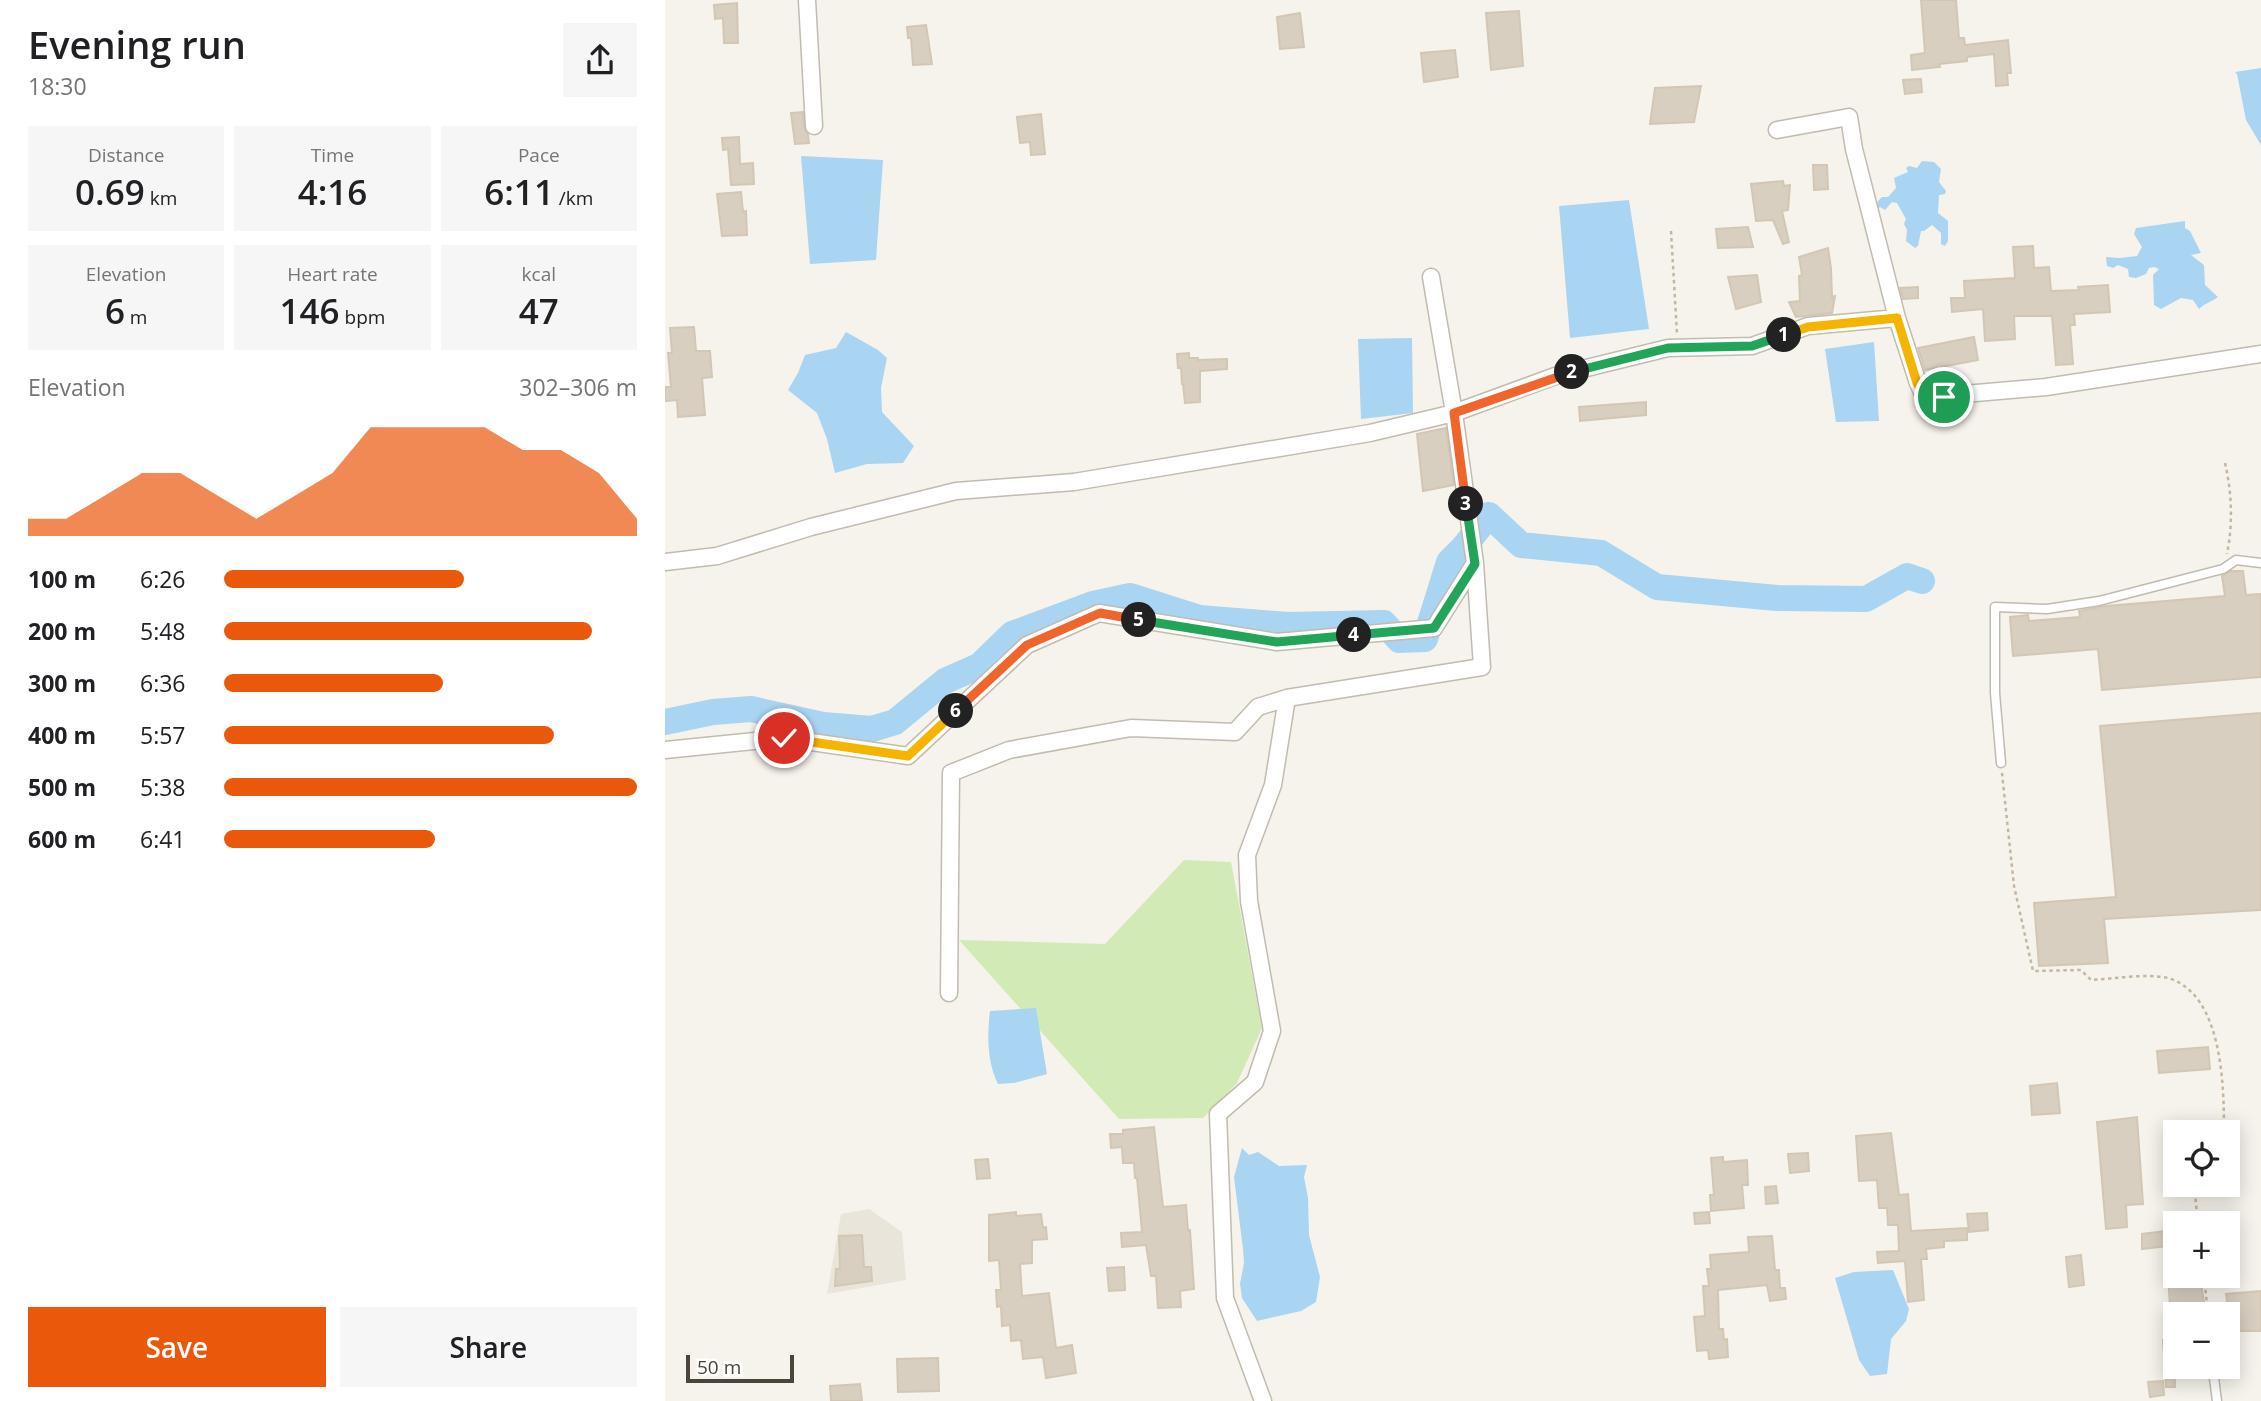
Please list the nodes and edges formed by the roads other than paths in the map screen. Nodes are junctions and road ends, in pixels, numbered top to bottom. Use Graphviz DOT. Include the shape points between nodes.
graph roads {
  1 [pos="807,0"];
  2 [pos="814,126"];
  3 [pos="1777,130"];
  4 [pos="1431,277"];
  5 [pos="1897,318"];
  6 [pos="2261,354"];
  7 [pos="1454,413"];
  8 [pos="665,562"];
  9 [pos="2261,563"];
  10 [pos="1475,564"];
  11 [pos="1287,698"];
  12 [pos="665,750"];
  13 [pos="2001,763"];
  14 [pos="949,993"];
  15 [pos="2214,1379"];
  16 [pos="1263,1401"];
  17 [pos="2217,1401"];
  1 -- 2 [label="street"];
  3 -- 5 [label="street" via="1849,117"];
  4 -- 7 [label="street"];
  5 -- 6 [label="street" via="1917,383 1930,397 2046,387"];
  5 -- 7 [label="street" via="1808,327 1752,346 1668,348 1558,376"];
  7 -- 8 [label="street" via="1370,433 1074,482 956,491 717,556"];
  7 -- 10 [label="street"];
  9 -- 13 [label="lane" via="2237,560 2223,569 2099,601 2047,609 1994,607"];
  10 -- 11 [label="street" via="1482,667"];
  10 -- 12 [label="street" via="1434,628 1277,642 1100,613 1027,645 908,756 784,738"];
  11 -- 14 [label="street" via="1258,707 1235,732 1131,728 1009,750 951,773"];
  11 -- 16 [label="street" via="1273,785 1247,855 1249,901 1272,1031 1255,1082 1218,1114 1225,1298"];
  15 -- 17 [label="lane"];
}
